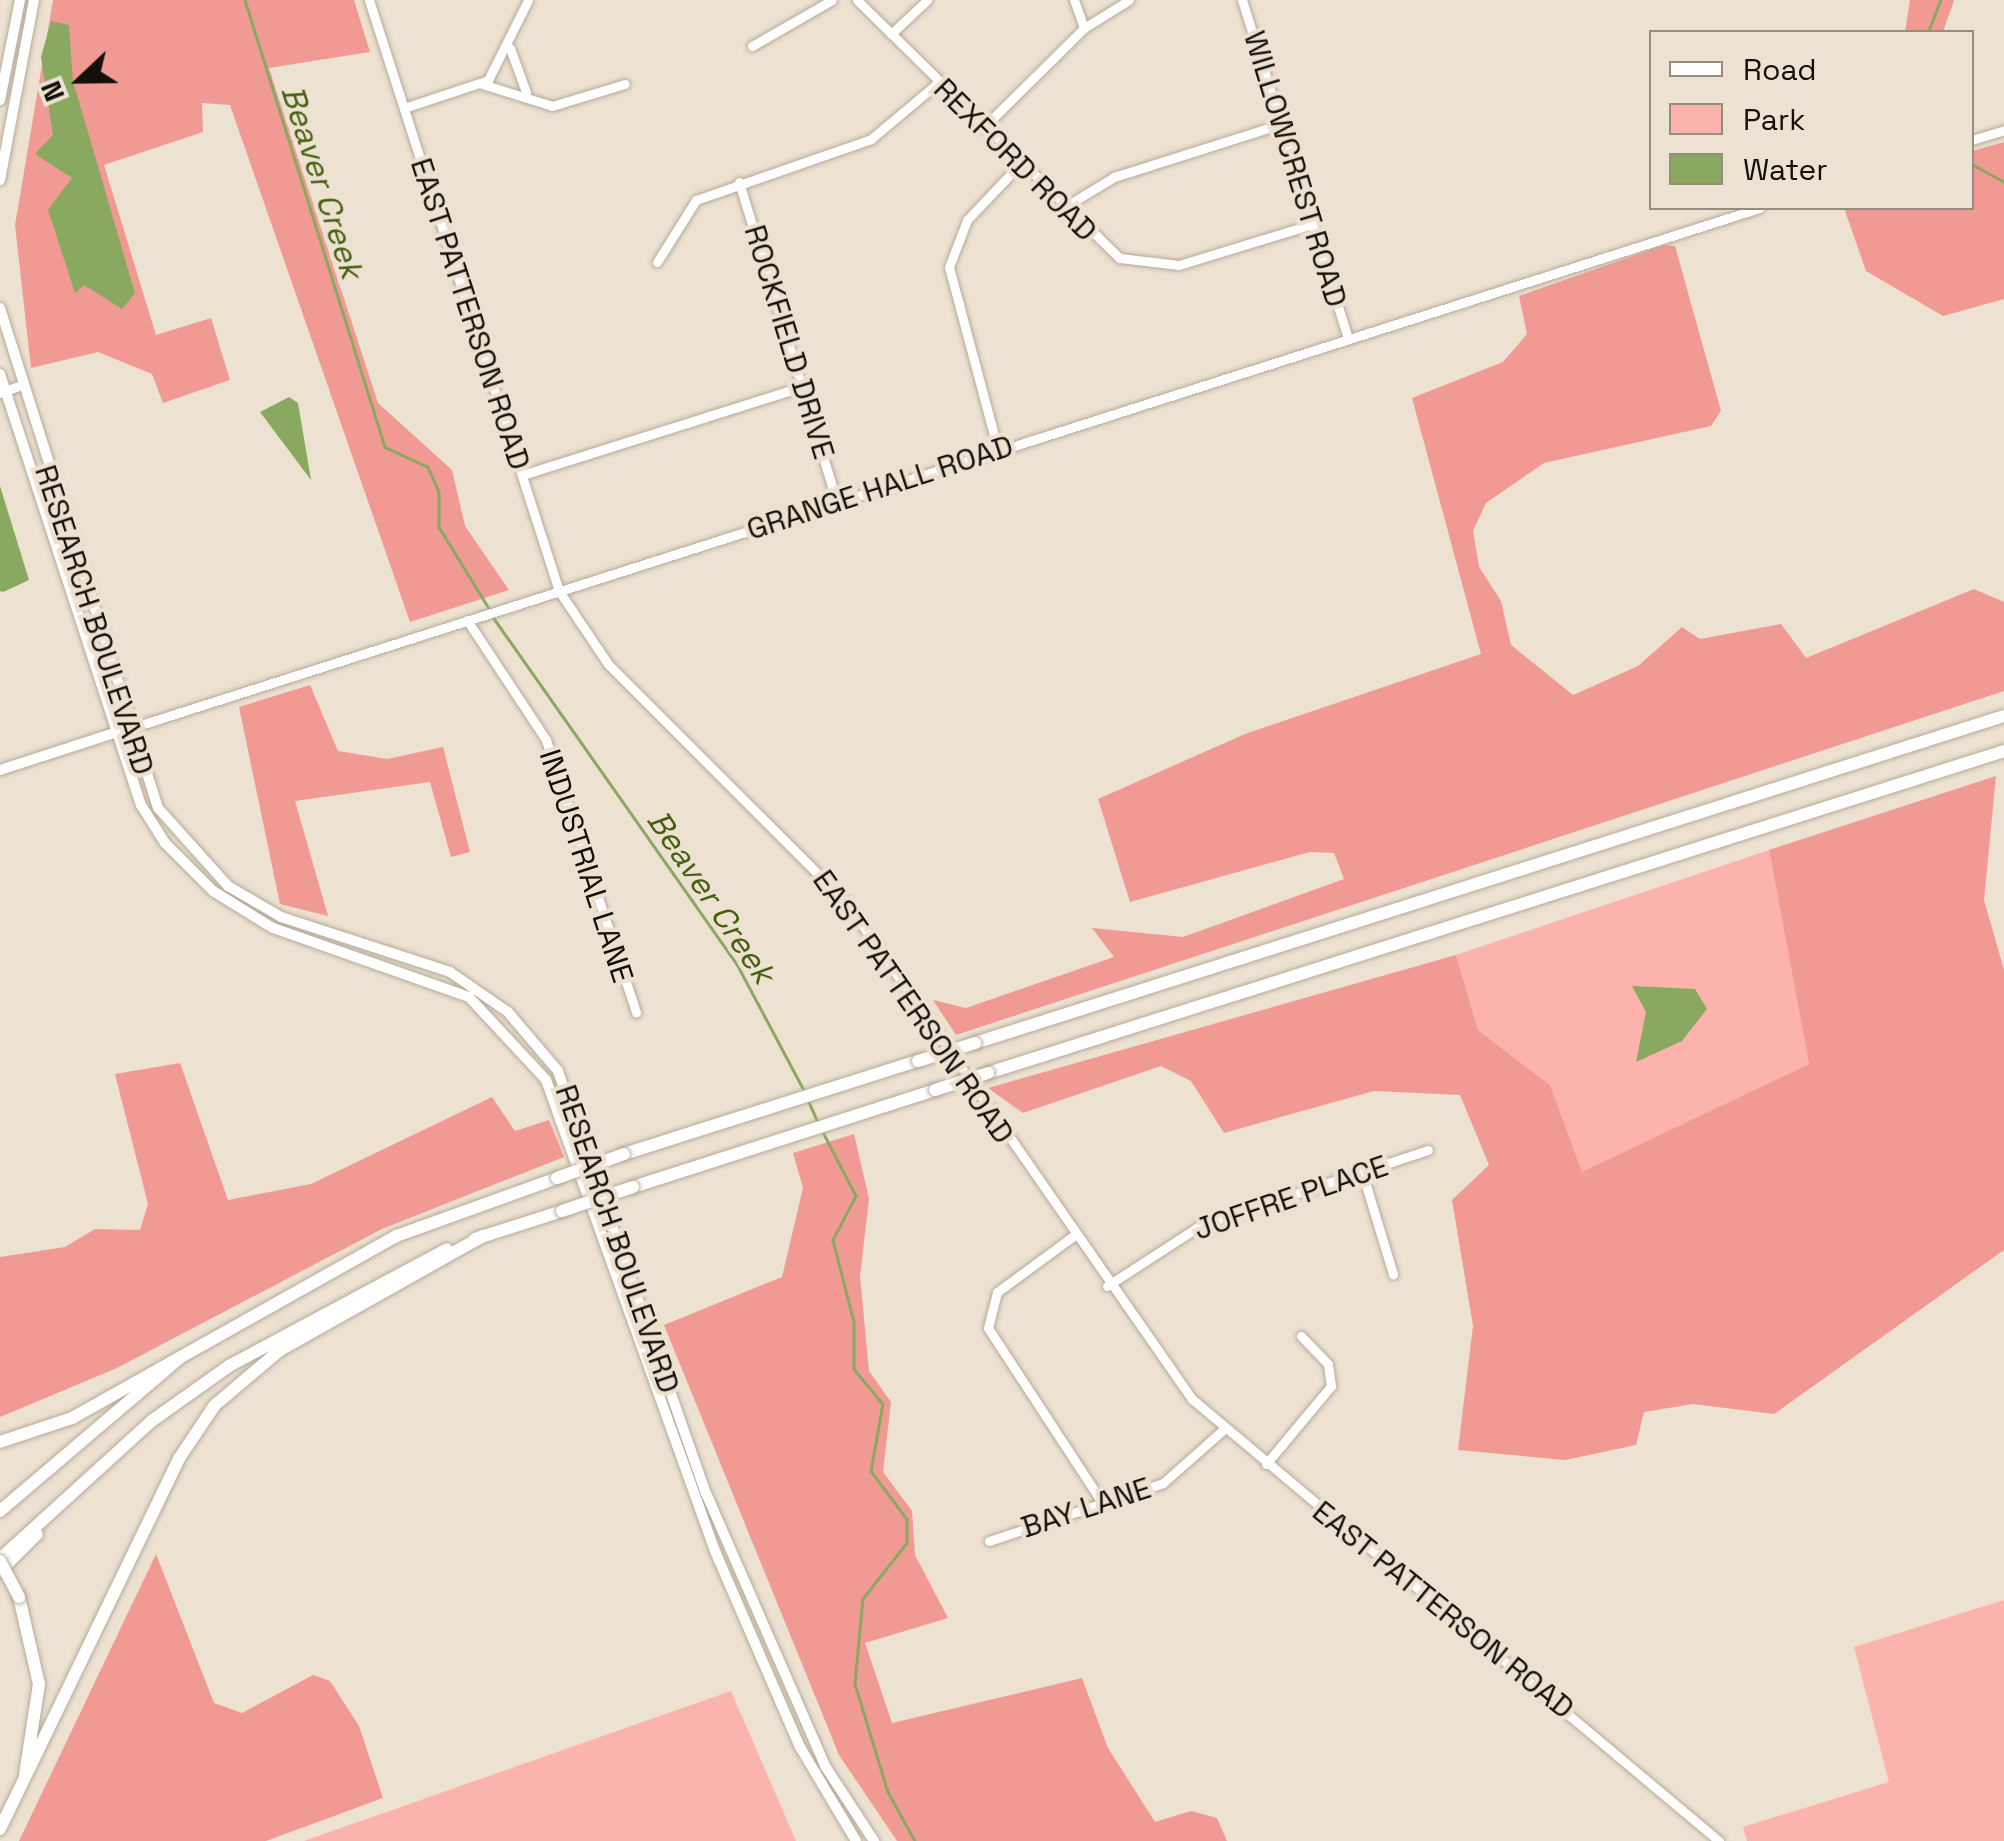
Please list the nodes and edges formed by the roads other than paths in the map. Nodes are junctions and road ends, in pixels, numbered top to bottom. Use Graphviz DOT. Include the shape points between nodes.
graph roads {
  1 [pos="20,0"];
  2 [pos="34,0"];
  3 [pos="369,0"];
  4 [pos="528,0"];
  5 [pos="832,0"];
  6 [pos="857,0"];
  7 [pos="927,0"];
  8 [pos="1074,0"];
  9 [pos="1130,0"];
  10 [pos="1242,0"];
  11 [pos="1084,28"];
  12 [pos="891,34"];
  13 [pos="752,46"];
  14 [pos="510,48"];
  15 [pos="939,82"];
  16 [pos="624,84"];
  17 [pos="476,86"];
  18 [pos="526,92"];
  19 [pos="0,100"];
  20 [pos="404,108"];
  21 [pos="1281,124"];
  22 [pos="983,128"];
  23 [pos="2004,130"];
  24 [pos="1974,139"];
  25 [pos="1020,164"];
  26 [pos="0,180"];
  27 [pos="739,182"];
  28 [pos="1062,208"];
  29 [pos="1754,210"];
  30 [pos="1313,224"];
  31 [pos="657,262"];
  32 [pos="0,308"];
  33 [pos="1348,338"];
  34 [pos="0,374"];
  35 [pos="18,386"];
  36 [pos="804,386"];
  37 [pos="2,392"];
  38 [pos="998,450"];
  39 [pos="522,476"];
  40 [pos="837,502"];
  41 [pos="559,591"];
  42 [pos="468,620"];
  43 [pos="2004,716"];
  44 [pos="123,730"];
  45 [pos="2004,750"];
  46 [pos="0,770"];
  47 [pos="636,1012"];
  48 [pos="1428,1150"];
  49 [pos="1362,1172"];
  50 [pos="483,1236"];
  51 [pos="1072,1237"];
  52 [pos="1393,1274"];
  53 [pos="1107,1286"];
  54 [pos="240,1318"];
  55 [pos="1301,1336"];
  56 [pos="1224,1429"];
  57 [pos="0,1442"];
  58 [pos="1266,1464"];
  59 [pos="90,1474"];
  60 [pos="1103,1504"];
  61 [pos="0,1511"];
  62 [pos="989,1540"];
  63 [pos="0,1560"];
  64 [pos="0,1571"];
  65 [pos="0,1827"];
  66 [pos="856,1841"];
  67 [pos="874,1841"];
  68 [pos="1719,1841"];
  1 -- 19 [label="main road"];
  2 -- 26 [label="main road"];
  3 -- 20 [label="street, EAST PATTERSON ROAD"];
  4 -- 14 [label="street"];
  5 -- 13 [label="street"];
  6 -- 12 [label="street, REXFORD ROAD"];
  7 -- 12 [label="street"];
  8 -- 11 [label="street"];
  9 -- 11 [label="street"];
  10 -- 21 [label="street, WILLOWCREST ROAD"];
  11 -- 22 [label="street"];
  12 -- 15 [label="street, REXFORD ROAD"];
  14 -- 17 [label="street"];
  14 -- 18 [label="street"];
  15 -- 22 [label="street, REXFORD ROAD"];
  15 -- 27 [label="street" via="871,139"];
  16 -- 18 [label="street" via="558,106"];
  17 -- 18 [label="street"];
  17 -- 20 [label="street"];
  20 -- 39 [label="street, EAST PATTERSON ROAD"];
  21 -- 28 [label="street" via="1114,177"];
  21 -- 30 [label="street, WILLOWCREST ROAD"];
  22 -- 25 [label="street, REXFORD ROAD"];
  23 -- 24 [label="street"];
  25 -- 28 [label="street, REXFORD ROAD"];
  25 -- 38 [label="street" via="966,220 949,267"];
  27 -- 31 [label="street" via="687,208"];
  27 -- 36 [label="street, ROCKFIELD DRIVE"];
  28 -- 30 [label="street, REXFORD ROAD" via="1110,252 1153,267"];
  29 -- 33 [label="street, GRANGE HALL ROAD"];
  30 -- 33 [label="street, WILLOWCREST ROAD"];
  32 -- 35 [label="main road, RESEARCH BOULEVARD"];
  33 -- 38 [label="street, GRANGE HALL ROAD"];
  34 -- 37 [label="main road, RESEARCH BOULEVARD"];
  35 -- 37 [label="street"];
  35 -- 44 [label="main road, RESEARCH BOULEVARD"];
  36 -- 39 [label="street"];
  36 -- 40 [label="street, ROCKFIELD DRIVE"];
  37 -- 44 [label="main road, RESEARCH BOULEVARD"];
  38 -- 40 [label="street, GRANGE HALL ROAD"];
  39 -- 41 [label="street, EAST PATTERSON ROAD"];
  40 -- 41 [label="street, GRANGE HALL ROAD"];
  41 -- 42 [label="street, GRANGE HALL ROAD"];
  41 -- 51 [label="street, EAST PATTERSON ROAD" via="652,716 846,902"];
  42 -- 44 [label="street, GRANGE HALL ROAD"];
  42 -- 47 [label="street, INDUSTRIAL LANE" via="555,761"];
  43 -- 54 [label="highway, bridge" via="624,1154 396,1236"];
  44 -- 46 [label="main road, GRANGE HALL ROAD"];
  44 -- 66 [label="main road, RESEARCH BOULEVARD" via="141,804 213,891 273,928 469,997 546,1080 704,1523 800,1747"];
  44 -- 67 [label="main road, RESEARCH BOULEVARD" via="158,808 228,886 282,916 450,972 508,1012 558,1071 706,1492 825,1766"];
  45 -- 50 [label="highway, bridge"];
  48 -- 49 [label="street, JOFFRE PLACE"];
  49 -- 52 [label="street"];
  49 -- 53 [label="street, JOFFRE PLACE" via="1201,1225"];
  50 -- 59 [label="highway" via="307,1317 152,1420"];
  50 -- 65 [label="highway" via="265,1360 198,1428"];
  51 -- 53 [label="street, EAST PATTERSON ROAD"];
  51 -- 60 [label="street" via="997,1292 988,1328"];
  53 -- 56 [label="street, EAST PATTERSON ROAD" via="1168,1372"];
  54 -- 57 [label="highway" via="72,1418"];
  54 -- 61 [label="highway" via="102,1418"];
  55 -- 58 [label="street" via="1328,1364 1330,1386"];
  56 -- 58 [label="street, EAST PATTERSON ROAD"];
  56 -- 60 [label="street, BAY LANE" via="1172,1478"];
  58 -- 68 [label="street, EAST PATTERSON ROAD"];
  59 -- 63 [label="highway"];
  59 -- 64 [label="highway"];
  60 -- 62 [label="street, BAY LANE"];
  63 -- 65 [label="highway, bridge" via="19,1597 37,1664 38,1714 23,1780"];
}
